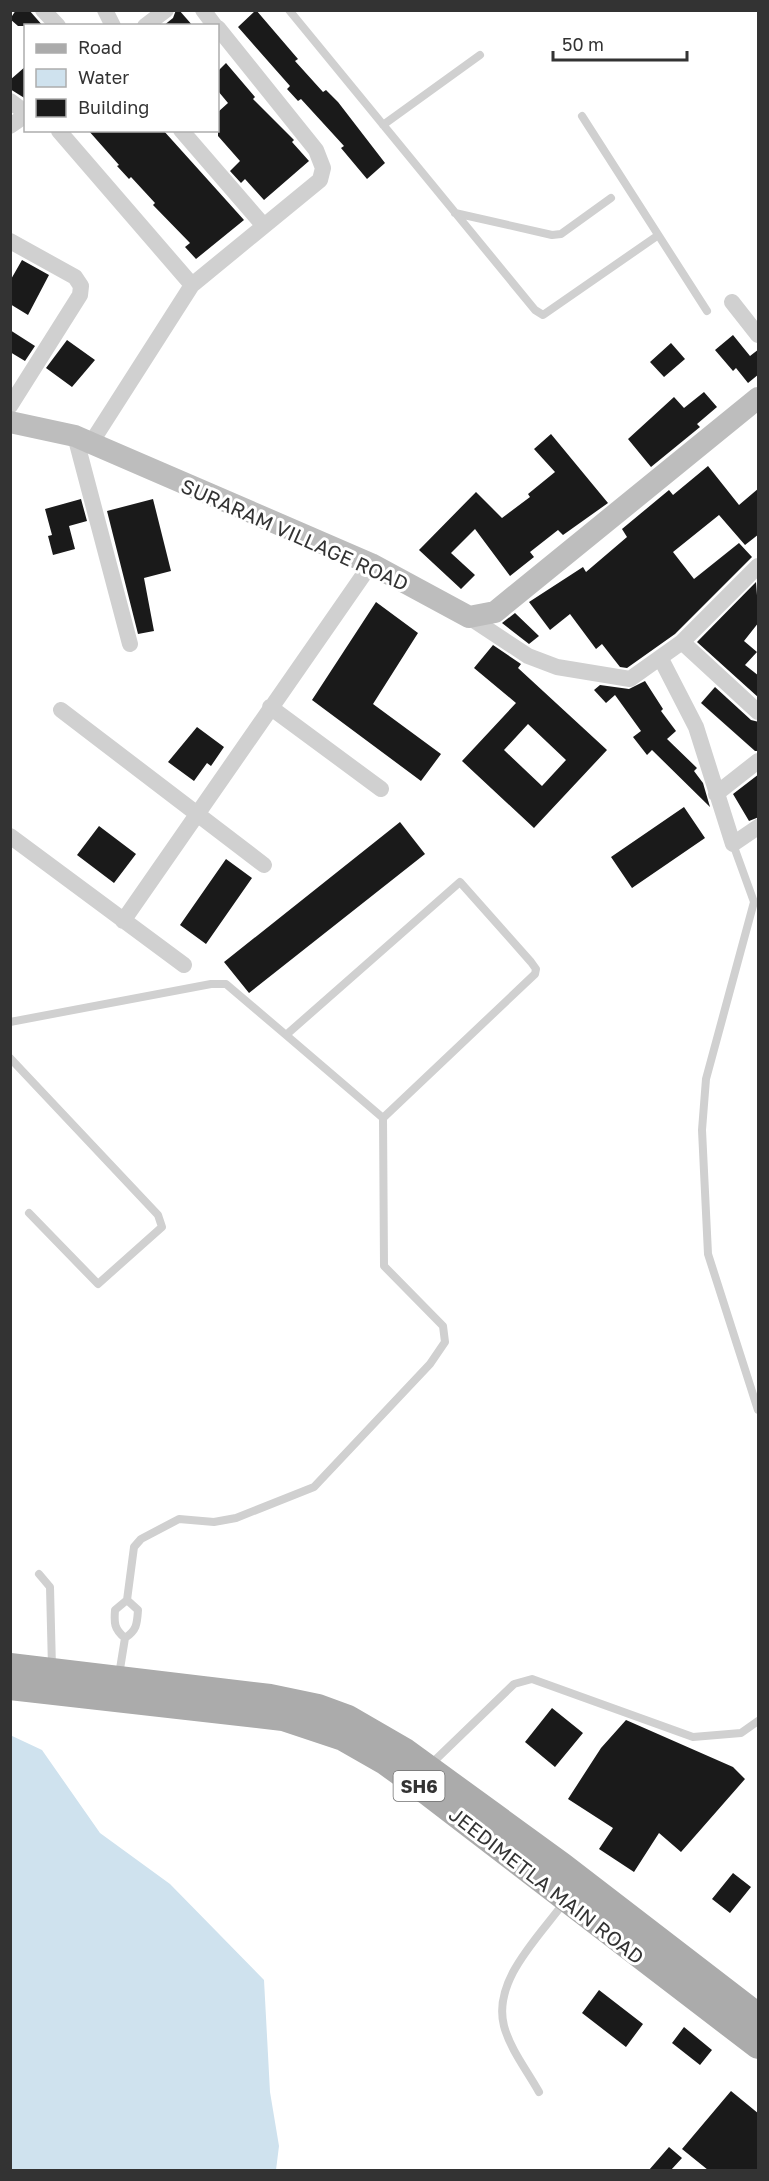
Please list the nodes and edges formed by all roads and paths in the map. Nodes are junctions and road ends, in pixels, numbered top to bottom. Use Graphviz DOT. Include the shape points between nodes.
graph roads {
  1 [pos="43,10"];
  2 [pos="105,10"];
  3 [pos="166,10"];
  4 [pos="203,10"];
  5 [pos="289,10"];
  6 [pos="56,24"];
  7 [pos="112,24"];
  8 [pos="148,24"];
  9 [pos="214,24"];
  10 [pos="219,31"];
  11 [pos="480,55"];
  12 [pos="10,101"];
  13 [pos="24,112"];
  14 [pos="24,116"];
  15 [pos="582,116"];
  16 [pos="382,125"];
  17 [pos="10,126"];
  18 [pos="60,132"];
  19 [pos="183,132"];
  20 [pos="611,198"];
  21 [pos="455,213"];
  22 [pos="264,226"];
  23 [pos="657,236"];
  24 [pos="11,242"];
  25 [pos="192,285"];
  26 [pos="732,302"];
  27 [pos="707,311"];
  28 [pos="759,335"];
  29 [pos="759,398"];
  30 [pos="10,406"];
  31 [pos="10,422"];
  32 [pos="83,440"];
  33 [pos="371,564"];
  34 [pos="759,566"];
  35 [pos="469,617"];
  36 [pos="682,642"];
  37 [pos="130,644"];
  38 [pos="662,659"];
  39 [pos="270,707"];
  40 [pos="61,710"];
  41 [pos="759,712"];
  42 [pos="759,761"];
  43 [pos="381,789"];
  44 [pos="716,794"];
  45 [pos="195,814"];
  46 [pos="759,826"];
  47 [pos="10,836"];
  48 [pos="733,844"];
  49 [pos="264,865"];
  50 [pos="123,921"];
  51 [pos="184,965"];
  52 [pos="10,1022"];
  53 [pos="286,1035"];
  54 [pos="10,1058"];
  55 [pos="383,1118"];
  56 [pos="29,1213"];
  57 [pos="759,1410"];
  58 [pos="39,1574"];
  59 [pos="127,1600"];
  60 [pos="125,1638"];
  61 [pos="10,1666"];
  62 [pos="52,1670"];
  63 [pos="119,1679"];
  64 [pos="10,1688"];
  65 [pos="759,1721"];
  66 [pos="428,1767"];
  67 [pos="565,1901"];
  68 [pos="759,2016"];
  69 [pos="759,2046"];
  70 [pos="539,2092"];
  1 -- 6 [label="street"];
  2 -- 7 [label="street"];
  3 -- 8 [label="street"];
  4 -- 9 [label="street"];
  5 -- 16 [label="lane"];
  10 -- 22 [label="street" via="316,150 323,168 320,180"];
  11 -- 16 [label="lane"];
  12 -- 13 [label="street"];
  14 -- 17 [label="street"];
  15 -- 23 [label="lane"];
  16 -- 21 [label="lane"];
  18 -- 25 [label="street"];
  19 -- 22 [label="street"];
  20 -- 21 [label="lane" via="561,234 552,235"];
  21 -- 23 [label="lane" via="543,315"];
  22 -- 25 [label="street"];
  23 -- 27 [label="lane"];
  24 -- 30 [label="street" via="75,277 81,286 67,318"];
  25 -- 32 [label="street"];
  26 -- 28 [label="street"];
  29 -- 35 [label="main road" via="495,612"];
  31 -- 32 [label="main road, SURARAM VILLAGE ROAD"];
  32 -- 33 [label="main road, SURARAM VILLAGE ROAD"];
  32 -- 37 [label="street"];
  33 -- 35 [label="main road, SURARAM VILLAGE ROAD"];
  33 -- 39 [label="street"];
  34 -- 36 [label="street"];
  35 -- 38 [label="street" via="528,656 557,667 630,679"];
  36 -- 38 [label="street"];
  36 -- 41 [label="street"];
  38 -- 44 [label="street" via="696,727"];
  39 -- 43 [label="street"];
  39 -- 45 [label="street"];
  40 -- 45 [label="street"];
  42 -- 44 [label="street"];
  44 -- 48 [label="street"];
  45 -- 49 [label="street"];
  45 -- 50 [label="street"];
  46 -- 48 [label="street"];
  47 -- 50 [label="street"];
  48 -- 57 [label="lane" via="754,902 706,1079 702,1130 708,1254"];
  50 -- 51 [label="street"];
  52 -- 53 [label="lane" via="226,984"];
  53 -- 55 [label="lane"];
  53 -- 55 [label="lane" via="460,882 464,885 531,962 535,974"];
  54 -- 56 [label="lane" via="158,1215 162,1227 98,1284"];
  55 -- 59 [label="lane" via="384,1266 443,1326 445,1342 430,1364 314,1487 236,1518 214,1522 179,1519 141,1539 134,1547"];
  58 -- 62 [label="lane" via="50,1587"];
  59 -- 60 [label="lane" via="116,1610 114,1623"];
  59 -- 60 [label="lane" via="138,1610 138,1617 135,1631"];
  60 -- 63 [label="lane"];
  61 -- 62 [label="main road, JEEDIMETLA MAIN ROAD / SH6"];
  62 -- 63 [label="main road, JEEDIMETLA MAIN ROAD / SH6"];
  63 -- 66 [label="main road, JEEDIMETLA MAIN ROAD / SH6" via="270,1697 318,1707 348,1718"];
  64 -- 67 [label="main road, JEEDIMETLA MAIN ROAD / SH6" via="283,1718 343,1738 428,1793"];
  65 -- 66 [label="lane" via="741,1733 693,1737 532,1679 513,1684"];
  66 -- 68 [label="main road, JEEDIMETLA MAIN ROAD / SH6"];
  67 -- 69 [label="main road, JEEDIMETLA MAIN ROAD / SH6"];
  67 -- 70 [label="lane" via="510,1976 501,2005 504,2028"];
}
